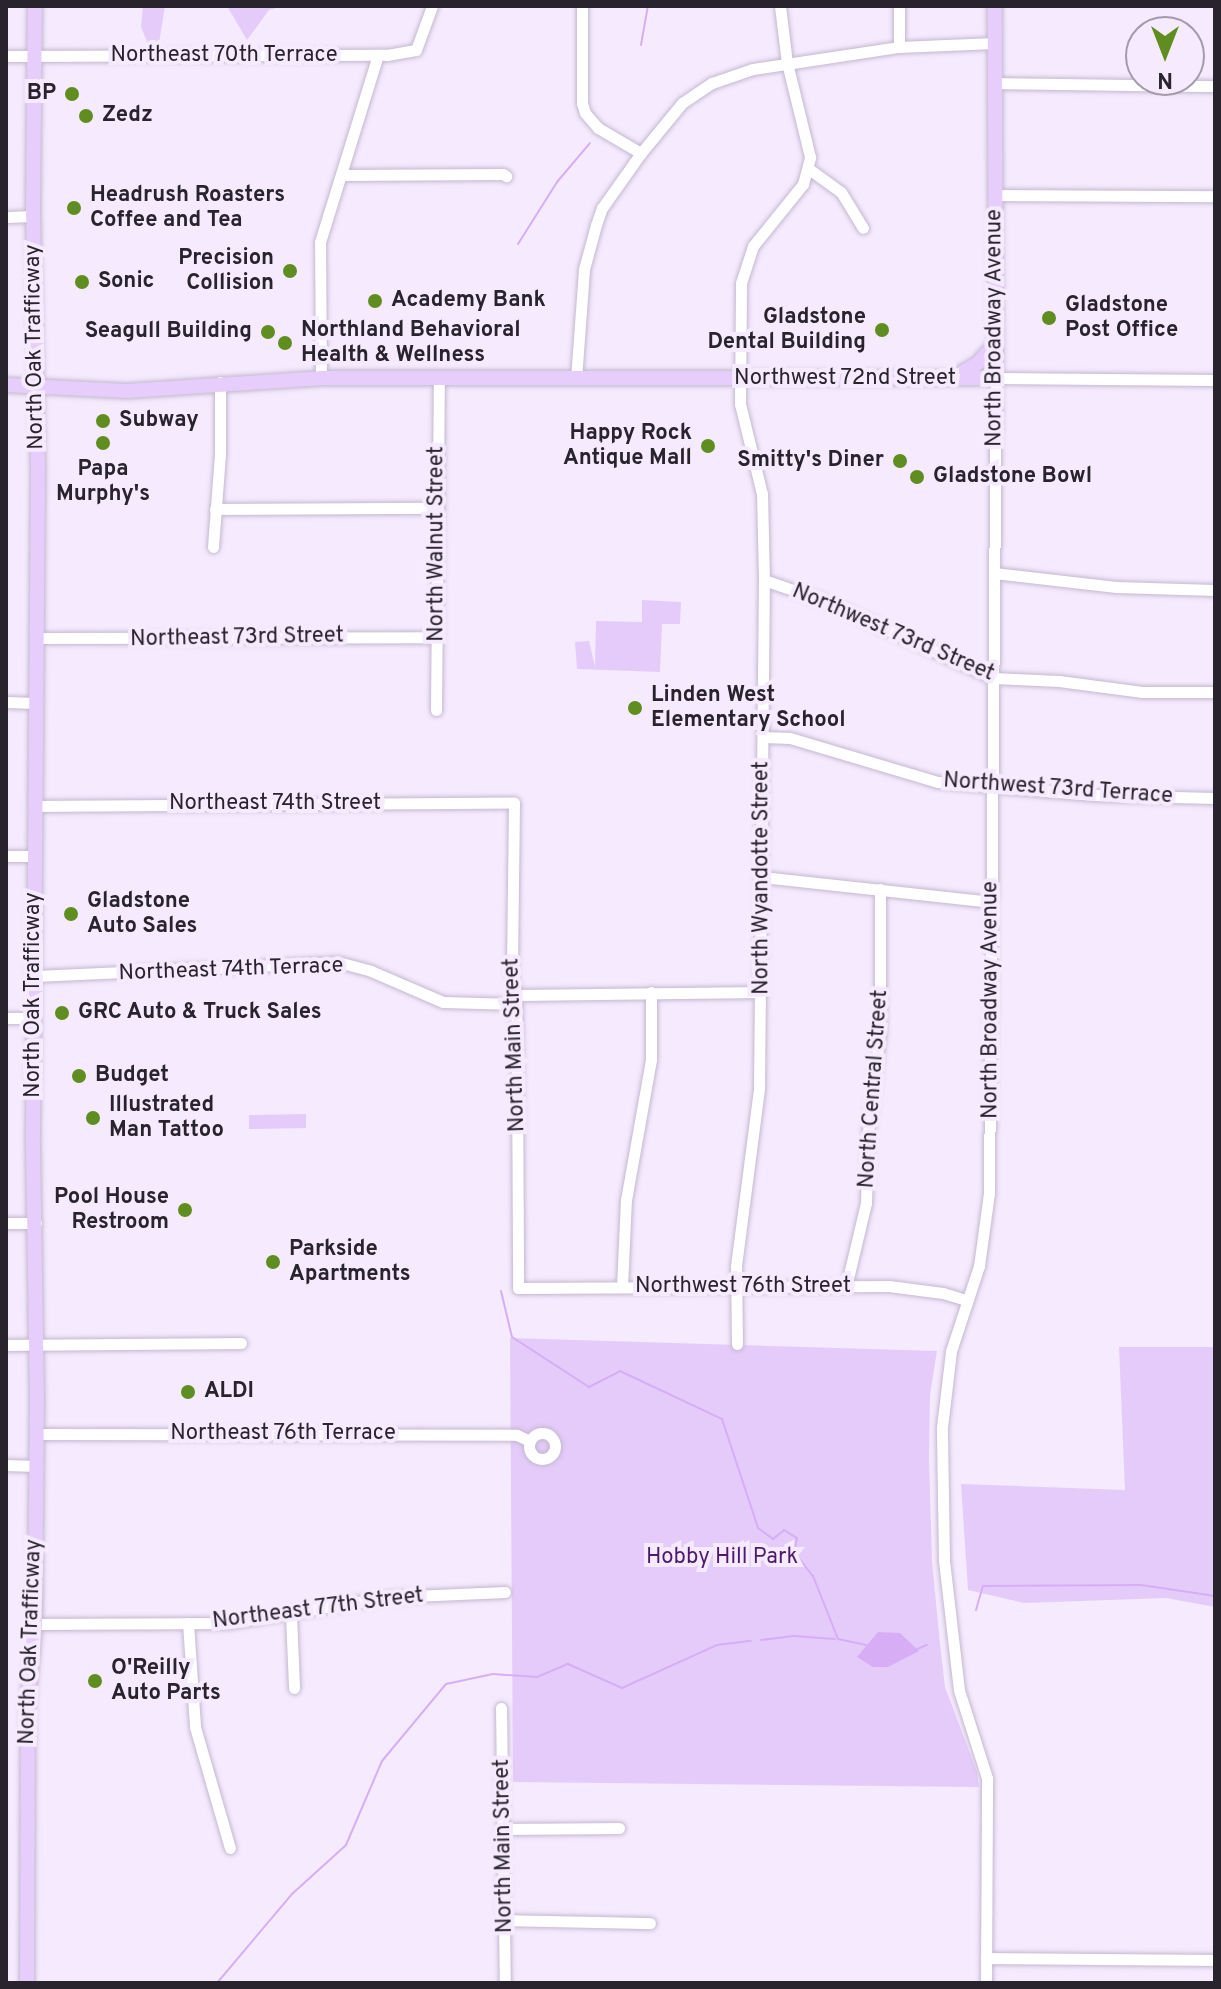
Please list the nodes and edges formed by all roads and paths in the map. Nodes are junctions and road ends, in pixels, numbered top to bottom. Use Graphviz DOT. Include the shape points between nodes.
graph roads {
  1 [pos="35,6"];
  2 [pos="432,6"];
  3 [pos="582,6"];
  4 [pos="780,6"];
  5 [pos="899,6"];
  6 [pos="995,6"];
  7 [pos="994,43"];
  8 [pos="899,47"];
  9 [pos="378,55"];
  10 [pos="6,56"];
  11 [pos="34,56"];
  12 [pos="787,63"];
  13 [pos="994,83"];
  14 [pos="1215,86"];
  15 [pos="641,153"];
  16 [pos="809,169"];
  17 [pos="342,175"];
  18 [pos="506,176"];
  19 [pos="995,195"];
  20 [pos="1214,196"];
  21 [pos="33,216"];
  22 [pos="6,217"];
  23 [pos="863,228"];
  24 [pos="995,345"];
  25 [pos="321,378"];
  26 [pos="952,378"];
  27 [pos="996,378"];
  28 [pos="439,379"];
  29 [pos="576,379"];
  30 [pos="739,379"];
  31 [pos="1215,380"];
  32 [pos="220,382"];
  33 [pos="6,385"];
  34 [pos="38,386"];
  35 [pos="435,508"];
  36 [pos="215,509"];
  37 [pos="213,547"];
  38 [pos="994,573"];
  39 [pos="764,580"];
  40 [pos="1215,590"];
  41 [pos="436,637"];
  42 [pos="37,638"];
  43 [pos="993,678"];
  44 [pos="1215,692"];
  45 [pos="6,702"];
  46 [pos="36,703"];
  47 [pos="436,710"];
  48 [pos="763,737"];
  49 [pos="993,788"];
  50 [pos="1215,798"];
  51 [pos="514,803"];
  52 [pos="36,806"];
  53 [pos="6,856"];
  54 [pos="35,856"];
  55 [pos="762,877"];
  56 [pos="880,889"];
  57 [pos="991,898"];
  58 [pos="35,976"];
  59 [pos="651,992"];
  60 [pos="761,992"];
  61 [pos="516,999"];
  62 [pos="6,1018"];
  63 [pos="34,1018"];
  64 [pos="6,1223"];
  65 [pos="36,1223"];
  66 [pos="622,1287"];
  67 [pos="738,1287"];
  68 [pos="846,1287"];
  69 [pos="518,1288"];
  70 [pos="966,1300"];
  71 [pos="241,1343"];
  72 [pos="737,1344"];
  73 [pos="6,1345"];
  74 [pos="36,1345"];
  75 [pos="35,1434"];
  76 [pos="530,1441"];
  77 [pos="6,1465"];
  78 [pos="36,1466"];
  79 [pos="505,1592"];
  80 [pos="291,1615"];
  81 [pos="188,1623"];
  82 [pos="35,1624"];
  83 [pos="294,1688"];
  84 [pos="501,1708"];
  85 [pos="619,1828"];
  86 [pos="505,1829"];
  87 [pos="230,1848"];
  88 [pos="505,1920"];
  89 [pos="650,1923"];
  90 [pos="986,1958"];
  91 [pos="1215,1960"];
  92 [pos="27,1983"];
  93 [pos="505,1983"];
  94 [pos="986,1983"];
  1 -- 11 [label="main road, North Oak Trafficway"];
  2 -- 9 [label="street, Northeast 70th Terrace" via="416,50"];
  3 -- 15 [label="street" via="585,113 598,128"];
  4 -- 12 [label="street"];
  5 -- 8 [label="street"];
  6 -- 7 [label="main road, North Broadway Avenue"];
  7 -- 8 [label="street"];
  7 -- 13 [label="main road, North Broadway Avenue"];
  8 -- 12 [label="street"];
  9 -- 11 [label="street, Northeast 70th Terrace"];
  9 -- 17 [label="street"];
  10 -- 11 [label="street, Northeast 70th Terrace"];
  11 -- 21 [label="main road, North Oak Trafficway"];
  12 -- 15 [label="street" via="729,76 696,92"];
  12 -- 16 [label="street"];
  13 -- 14 [label="street"];
  13 -- 19 [label="main road, North Broadway Avenue"];
  15 -- 29 [label="street" via="602,208 590,242"];
  16 -- 23 [label="street" via="841,192"];
  16 -- 30 [label="street, North Wyandotte Street" via="744,266"];
  17 -- 18 [label="street"];
  17 -- 25 [label="street" via="319,252"];
  19 -- 20 [label="street"];
  19 -- 24 [label="main road, North Broadway Avenue"];
  21 -- 22 [label="street"];
  21 -- 34 [label="main road, North Oak Trafficway"];
  24 -- 26 [label="main road" via="977,364"];
  24 -- 27 [label="main road, North Broadway Avenue"];
  25 -- 28 [label="main road, Northwest 72nd Street"];
  25 -- 32 [label="main road, Northwest 72nd Street"];
  26 -- 27 [label="main road, Northwest 72nd Street"];
  26 -- 30 [label="main road, Northwest 72nd Street"];
  27 -- 31 [label="street, Northwest 72nd Street"];
  27 -- 38 [label="street, North Broadway Avenue"];
  28 -- 29 [label="main road, Northwest 72nd Street"];
  28 -- 35 [label="street, North Walnut Street"];
  29 -- 30 [label="main road, Northwest 72nd Street"];
  30 -- 39 [label="street, North Wyandotte Street" via="741,417 762,494"];
  32 -- 34 [label="main road, Northwest 72nd Street" via="127,391"];
  32 -- 36 [label="street"];
  33 -- 34 [label="main road, Northwest 72nd Street"];
  34 -- 42 [label="main road, North Oak Trafficway"];
  35 -- 36 [label="street"];
  35 -- 41 [label="street, North Walnut Street"];
  36 -- 37 [label="street"];
  38 -- 40 [label="street" via="1116,587"];
  38 -- 43 [label="street, North Broadway Avenue"];
  39 -- 43 [label="street, Northwest 73rd Street" via="822,600"];
  39 -- 48 [label="street, North Wyandotte Street"];
  41 -- 42 [label="street, Northeast 73rd Street"];
  41 -- 47 [label="street, North Walnut Street"];
  42 -- 46 [label="main road, North Oak Trafficway"];
  43 -- 44 [label="street, Northwest 73rd Street" via="1142,692"];
  43 -- 49 [label="street, North Broadway Avenue"];
  45 -- 46 [label="street"];
  46 -- 52 [label="main road, North Oak Trafficway"];
  48 -- 49 [label="street, Northwest 73rd Terrace" via="790,738 928,780"];
  48 -- 55 [label="street, North Wyandotte Street"];
  49 -- 50 [label="street, Northwest 73rd Terrace"];
  49 -- 57 [label="street, North Broadway Avenue"];
  51 -- 52 [label="street, Northeast 74th Street"];
  51 -- 61 [label="street, North Main Street"];
  52 -- 54 [label="main road, North Oak Trafficway"];
  53 -- 54 [label="street"];
  54 -- 58 [label="main road, North Oak Trafficway"];
  55 -- 56 [label="street"];
  55 -- 60 [label="street, North Wyandotte Street"];
  56 -- 57 [label="street"];
  56 -- 68 [label="street, North Central Street" via="880,1032 866,1203"];
  57 -- 70 [label="street, North Broadway Avenue" via="989,1193 979,1266"];
  58 -- 61 [label="street, Northeast 74th Terrace" via="338,962 443,1002"];
  58 -- 63 [label="main road, North Oak Trafficway"];
  59 -- 60 [label="street, Northeast 74th Terrace"];
  59 -- 61 [label="street, Northeast 74th Terrace"];
  59 -- 66 [label="street" via="651,1059 626,1200"];
  60 -- 67 [label="street, North Wyandotte Street" via="759,1088 739,1234"];
  61 -- 69 [label="street, North Main Street"];
  62 -- 63 [label="street"];
  63 -- 65 [label="main road, North Oak Trafficway"];
  64 -- 65 [label="street"];
  65 -- 74 [label="main road, North Oak Trafficway"];
  66 -- 67 [label="street, Northwest 76th Street"];
  66 -- 69 [label="street, Northwest 76th Street"];
  67 -- 68 [label="street, Northwest 76th Street"];
  67 -- 72 [label="street, North Wyandotte Street"];
  68 -- 70 [label="street, Northwest 76th Street" via="910,1288"];
  70 -- 90 [label="street, North Broadway Avenue" via="946,1382 942,1514 959,1690 987,1778"];
  71 -- 74 [label="street"];
  73 -- 74 [label="street"];
  74 -- 75 [label="main road, North Oak Trafficway"];
  75 -- 76 [label="street, Northeast 76th Terrace" via="490,1434"];
  75 -- 78 [label="main road, North Oak Trafficway"];
  77 -- 78 [label="street"];
  78 -- 82 [label="main road, North Oak Trafficway"];
  79 -- 80 [label="street, Northeast 77th Street" via="407,1595"];
  80 -- 81 [label="street, Northeast 77th Street"];
  80 -- 83 [label="street"];
  81 -- 82 [label="street, Northeast 77th Street"];
  81 -- 87 [label="street" via="195,1727"];
  82 -- 92 [label="main road, North Oak Trafficway" via="28,1701"];
  84 -- 86 [label="street, North Main Street"];
  85 -- 86 [label="street"];
  86 -- 88 [label="street, North Main Street"];
  88 -- 89 [label="street"];
  88 -- 93 [label="street, North Main Street"];
  90 -- 91 [label="street"];
  90 -- 94 [label="street, North Broadway Avenue"];
}
